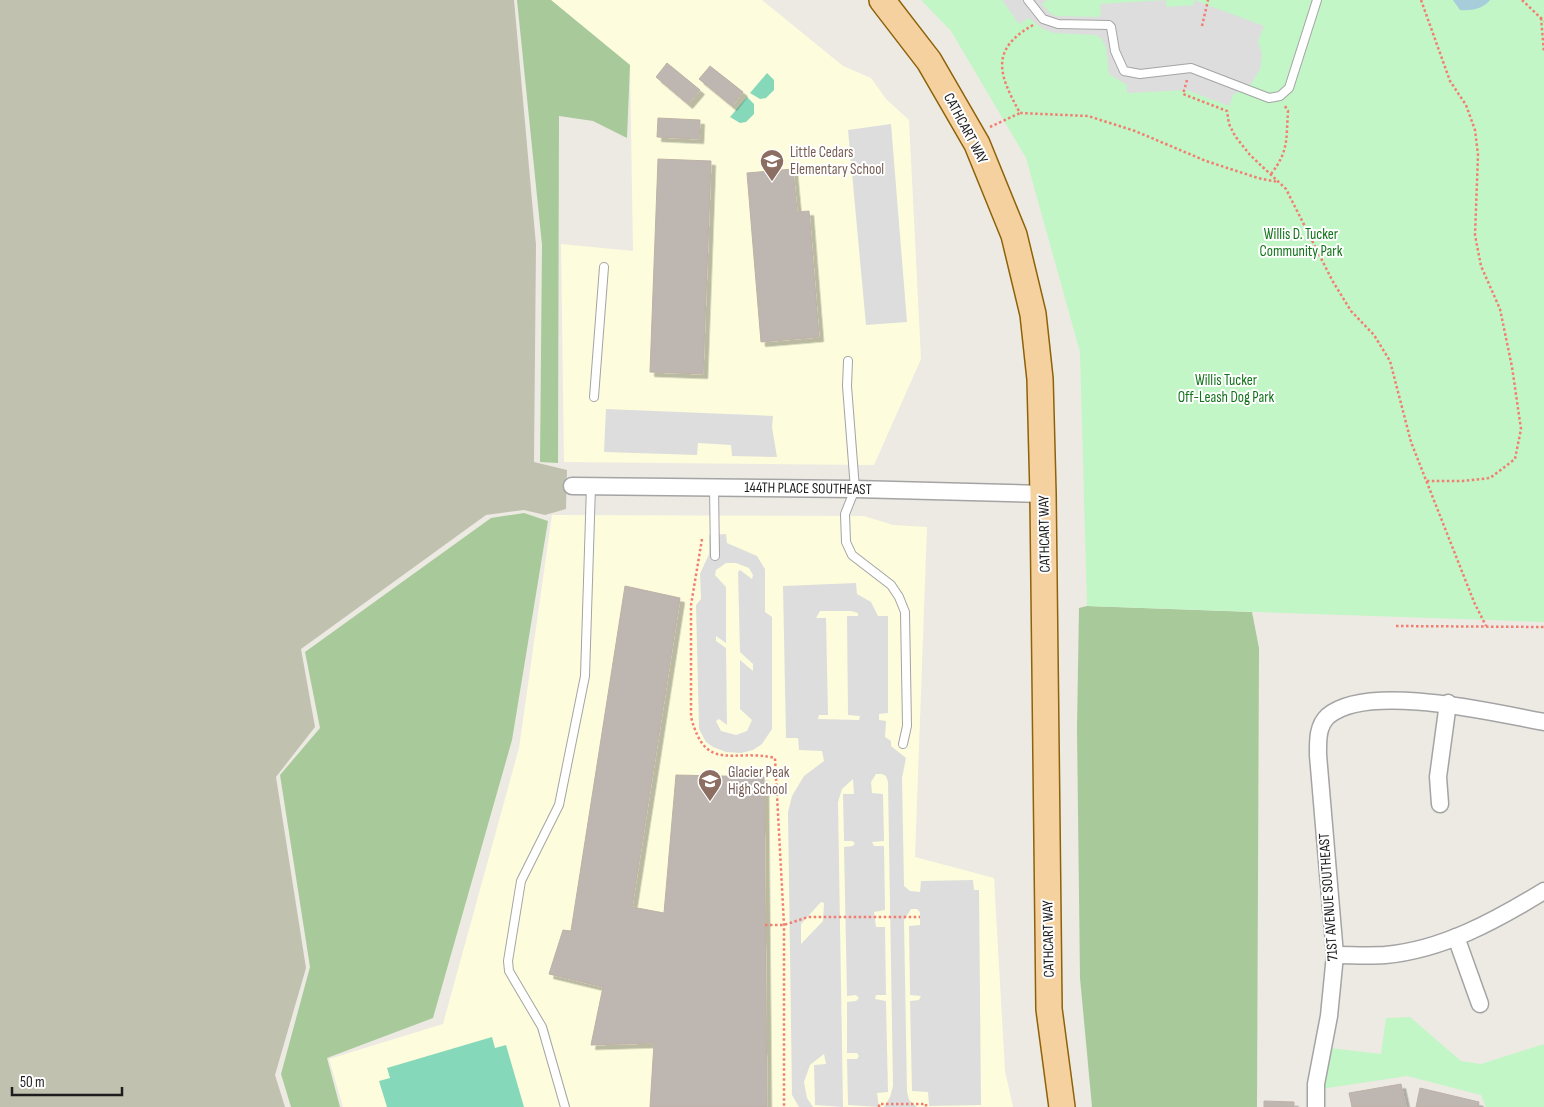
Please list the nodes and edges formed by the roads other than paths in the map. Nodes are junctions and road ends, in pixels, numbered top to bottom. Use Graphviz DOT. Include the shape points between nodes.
graph roads {
  1 [pos="882,0"];
  2 [pos="1028,0"];
  3 [pos="1317,0"];
  4 [pos="604,266"];
  5 [pos="848,361"];
  6 [pos="594,397"];
  7 [pos="572,486"];
  8 [pos="592,486"];
  9 [pos="714,487"];
  10 [pos="855,489"];
  11 [pos="1043,494"];
  12 [pos="715,556"];
  13 [pos="1448,703"];
  14 [pos="1544,722"];
  15 [pos="903,744"];
  16 [pos="1440,804"];
  17 [pos="1544,892"];
  18 [pos="1456,937"];
  19 [pos="1334,955"];
  20 [pos="1480,1004"];
  21 [pos="565,1107"];
  22 [pos="1062,1107"];
  23 [pos="1316,1107"];
  1 -- 11 [label="main road, CATHCART WAY" via="929,61 972,135 1014,235 1034,314 1040,379"];
  2 -- 3 [label="lane" via="1043,19 1058,24 1112,27 1115,51 1124,71 1140,74 1190,68 1269,98 1280,96 1289,88"];
  4 -- 6 [label="lane"];
  5 -- 10 [label="lane"];
  7 -- 8 [label="street, 144TH PLACE SOUTHEAST"];
  8 -- 9 [label="street, 144TH PLACE SOUTHEAST"];
  8 -- 21 [label="lane" via="584,676 559,805 521,881 508,961 510,971 542,1027"];
  9 -- 10 [label="street, 144TH PLACE SOUTHEAST"];
  9 -- 12 [label="lane"];
  10 -- 11 [label="street, 144TH PLACE SOUTHEAST"];
  10 -- 15 [label="lane" via="845,514 846,542 852,555 891,584 905,612 907,726"];
  11 -- 22 [label="main road, CATHCART WAY" via="1049,1009"];
  13 -- 14 [label="street"];
  13 -- 16 [label="street" via="1438,777"];
  13 -- 19 [label="street, 71ST AVENUE SOUTHEAST" via="1374,702 1343,707 1327,717 1319,731 1318,755"];
  17 -- 18 [label="street"];
  18 -- 19 [label="street" via="1386,955"];
  18 -- 20 [label="street"];
  19 -- 23 [label="street, 71ST AVENUE SOUTHEAST" via="1329,1016 1316,1084"];
}
